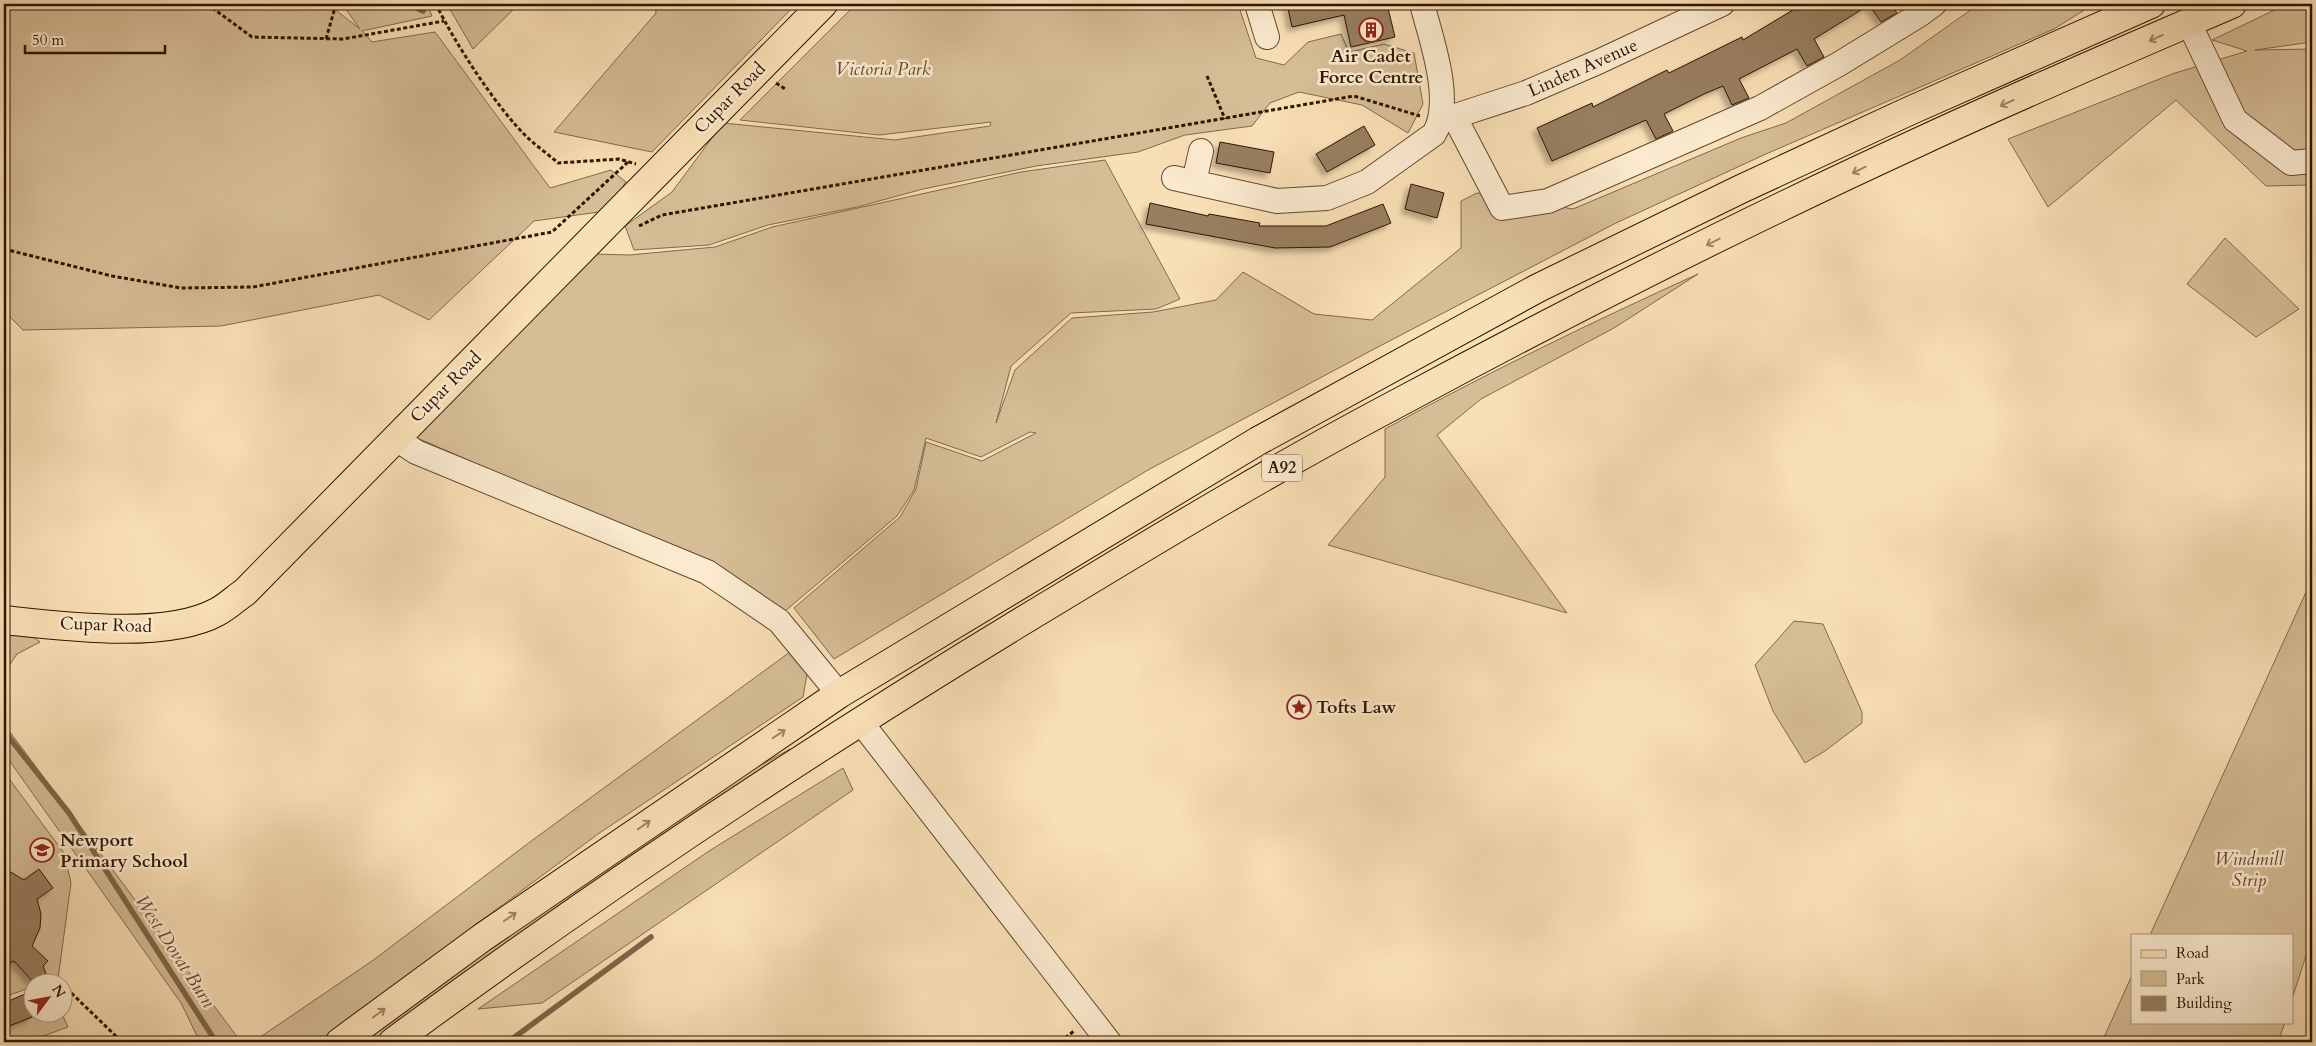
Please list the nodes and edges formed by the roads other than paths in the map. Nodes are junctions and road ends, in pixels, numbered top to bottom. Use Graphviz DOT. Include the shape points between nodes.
graph roads {
  1 [pos="823,4"];
  2 [pos="1257,4"];
  3 [pos="1422,4"];
  4 [pos="1722,4"];
  5 [pos="1934,4"];
  6 [pos="2150,4"];
  7 [pos="2232,4"];
  8 [pos="2189,23"];
  9 [pos="1267,37"];
  10 [pos="1439,118"];
  11 [pos="1201,151"];
  12 [pos="2312,161"];
  13 [pos="395,438"];
  14 [pos="4,620"];
  15 [pos="839,694"];
  16 [pos="860,721"];
  17 [pos="340,1042"];
  18 [pos="394,1042"];
  19 [pos="1109,1042"];
  1 -- 13 [label="main road, Cupar Road"];
  2 -- 9 [label="street"];
  3 -- 10 [label="street" via="1442,78"];
  4 -- 10 [label="street, Linden Avenue" via="1535,90"];
  5 -- 10 [label="street" via="1839,64 1760,108 1548,201 1502,208"];
  6 -- 15 [label="main road, A92" via="1784,169 1538,288 1258,441"];
  7 -- 8 [label="main road, A92"];
  8 -- 12 [label="street" via="2236,120 2291,163"];
  8 -- 16 [label="main road, A92, one-way" via="1894,154 1558,319 1392,406 1186,522"];
  10 -- 11 [label="street" via="1434,134 1367,182 1328,198 1277,201 1184,180"];
  13 -- 14 [label="main road, Cupar Road" via="246,592 217,612 179,625 134,630"];
  13 -- 15 [label="street" via="416,452 707,572 779,621"];
  17 -- 15 [label="main road, A92, one-way" via="483,936"];
  16 -- 18 [label="main road, A92" via="696,829"];
  16 -- 19 [label="street"];
}
